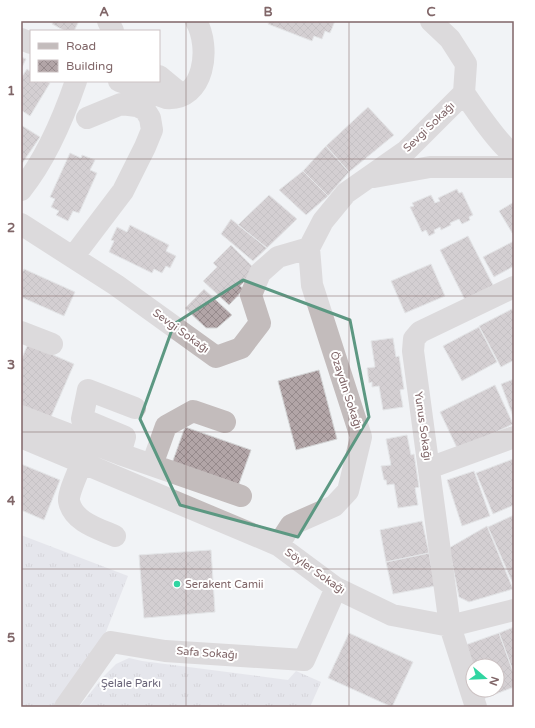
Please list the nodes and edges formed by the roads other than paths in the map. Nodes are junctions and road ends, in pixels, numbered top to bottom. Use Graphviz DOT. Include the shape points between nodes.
graph roads {
  1 [pos="108,21"];
  2 [pos="196,21"];
  3 [pos="431,21"];
  4 [pos="112,30"];
  5 [pos="160,77"];
  6 [pos="76,82"];
  7 [pos="122,82"];
  8 [pos="464,93"];
  9 [pos="182,95"];
  10 [pos="87,118"];
  11 [pos="514,155"];
  12 [pos="514,167"];
  13 [pos="367,178"];
  14 [pos="21,190"];
  15 [pos="21,224"];
  16 [pos="309,248"];
  17 [pos="73,257"];
  18 [pos="514,287"];
  19 [pos="21,332"];
  20 [pos="52,344"];
  21 [pos="135,408"];
  22 [pos="21,416"];
  23 [pos="225,422"];
  24 [pos="21,437"];
  25 [pos="514,437"];
  26 [pos="120,454"];
  27 [pos="82,462"];
  28 [pos="152,465"];
  29 [pos="429,468"];
  30 [pos="241,496"];
  31 [pos="115,536"];
  32 [pos="278,545"];
  33 [pos="336,588"];
  34 [pos="514,610"];
  35 [pos="450,626"];
  36 [pos="65,707"];
  37 [pos="476,707"];
  1 -- 4 [label="street"];
  2 -- 9 [label="street" via="204,50 203,66 193,87"];
  3 -- 8 [label="street" via="450,39 466,64"];
  5 -- 9 [label="street"];
  6 -- 14 [label="street" via="53,139"];
  7 -- 9 [label="street" via="166,98"];
  8 -- 11 [label="street" via="494,134"];
  8 -- 13 [label="street, Sevgi Sokağı" via="406,151"];
  10 -- 17 [label="street" via="121,104 137,106 145,110 150,118 152,130 124,191"];
  12 -- 13 [label="street" via="430,167"];
  13 -- 16 [label="street, Sevgi Sokağı" via="346,193 323,221"];
  15 -- 17 [label="street, Sevgi Sokağı"];
  16 -- 17 [label="street, Sevgi Sokağı" via="278,258 260,273 251,295 260,324 241,348 216,357"];
  16 -- 32 [label="street, Özaydın Sokağı" via="312,285 361,437 348,491 334,506 291,525"];
  18 -- 29 [label="street, Yunus Sokağı" via="420,332 414,339 413,351"];
  19 -- 20 [label="street"];
  21 -- 26 [label="street" via="88,390 82,419 124,437"];
  22 -- 26 [label="street"];
  23 -- 28 [label="street" via="193,411 166,426"];
  24 -- 27 [label="street"];
  25 -- 29 [label="street"];
  26 -- 28 [label="street"];
  27 -- 31 [label="street" via="69,500 75,514 88,524"];
  27 -- 32 [label="street"];
  28 -- 30 [label="street"];
  29 -- 35 [label="street, Yunus Sokağı"];
  32 -- 33 [label="street, Söyler Sokağı"];
  33 -- 35 [label="street, Söyler Sokağı" via="392,615"];
  33 -- 36 [label="street, Safa Sokağı" via="304,660 165,651 111,642"];
  34 -- 35 [label="street, Söyler Sokağı"];
  35 -- 37 [label="street, Yunus Sokağı"];
}
